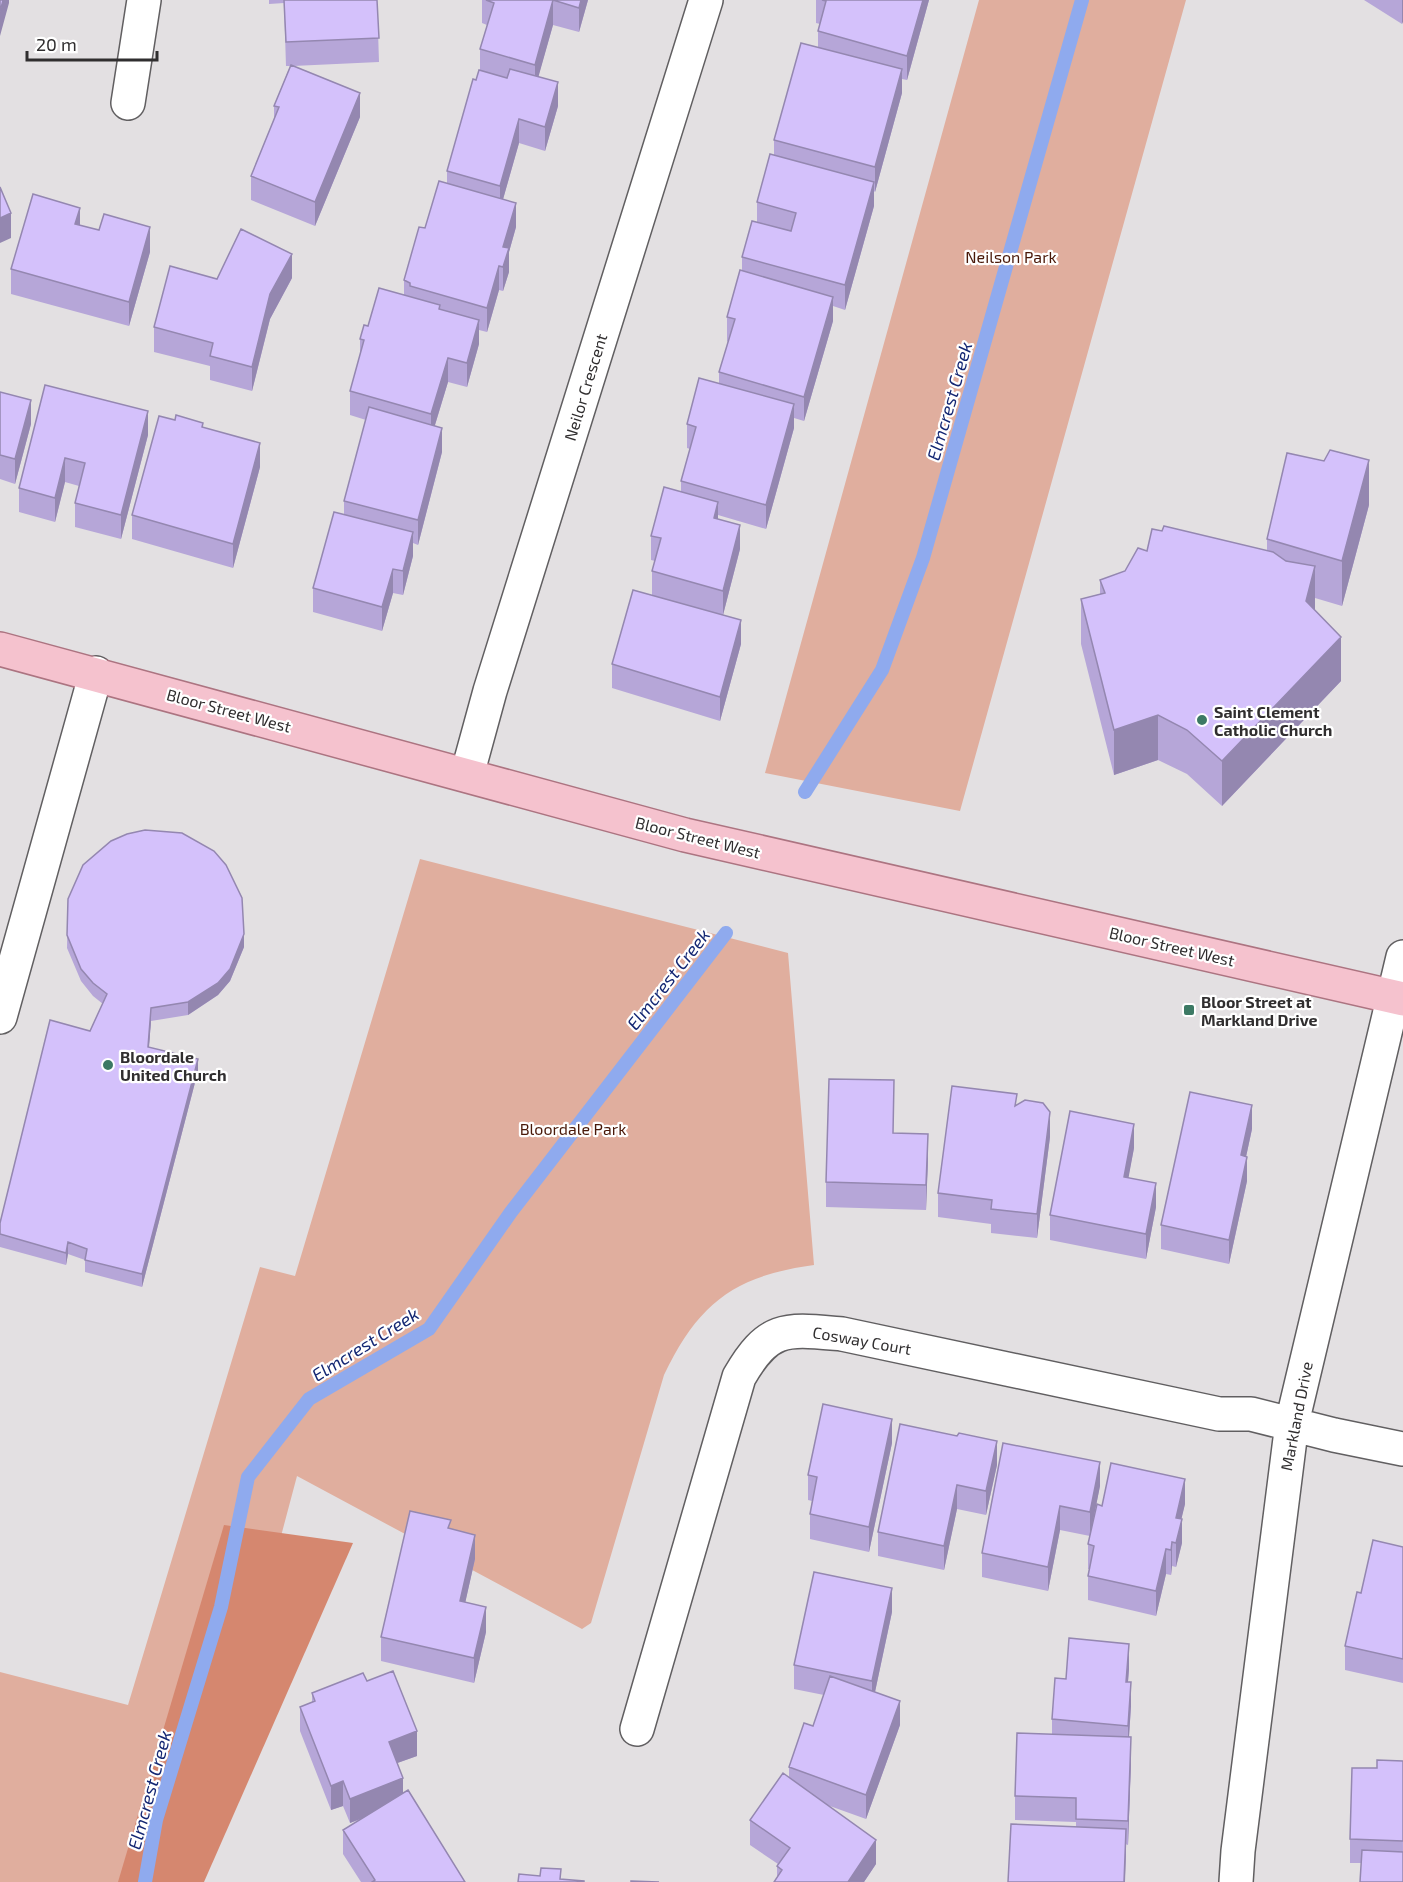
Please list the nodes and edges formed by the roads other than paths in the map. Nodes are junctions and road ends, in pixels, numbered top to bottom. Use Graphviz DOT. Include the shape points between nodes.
graph roads {
  1 [pos="144,0"];
  2 [pos="706,0"];
  3 [pos="128,103"];
  4 [pos="0,649"];
  5 [pos="96,673"];
  6 [pos="467,775"];
  7 [pos="1403,957"];
  8 [pos="1398,998"];
  9 [pos="0,1017"];
  10 [pos="1292,1423"];
  11 [pos="1403,1449"];
  12 [pos="637,1729"];
  13 [pos="1236,1882"];
  1 -- 3 [label="street"];
  2 -- 6 [label="street, Neilor Crescent" via="493,680"];
  4 -- 5 [label="main road, Bloor Street West"];
  5 -- 6 [label="main road, Bloor Street West"];
  5 -- 9 [label="street"];
  6 -- 8 [label="main road, Bloor Street West" via="686,835"];
  7 -- 8 [label="street, Markland Drive"];
  8 -- 10 [label="street, Markland Drive"];
  10 -- 11 [label="street, Cosway Court" via="1334,1436"];
  10 -- 12 [label="street, Cosway Court" via="1251,1414 1219,1414 842,1334 781,1332 755,1350 739,1377"];
  10 -- 13 [label="street, Markland Drive"];
}
